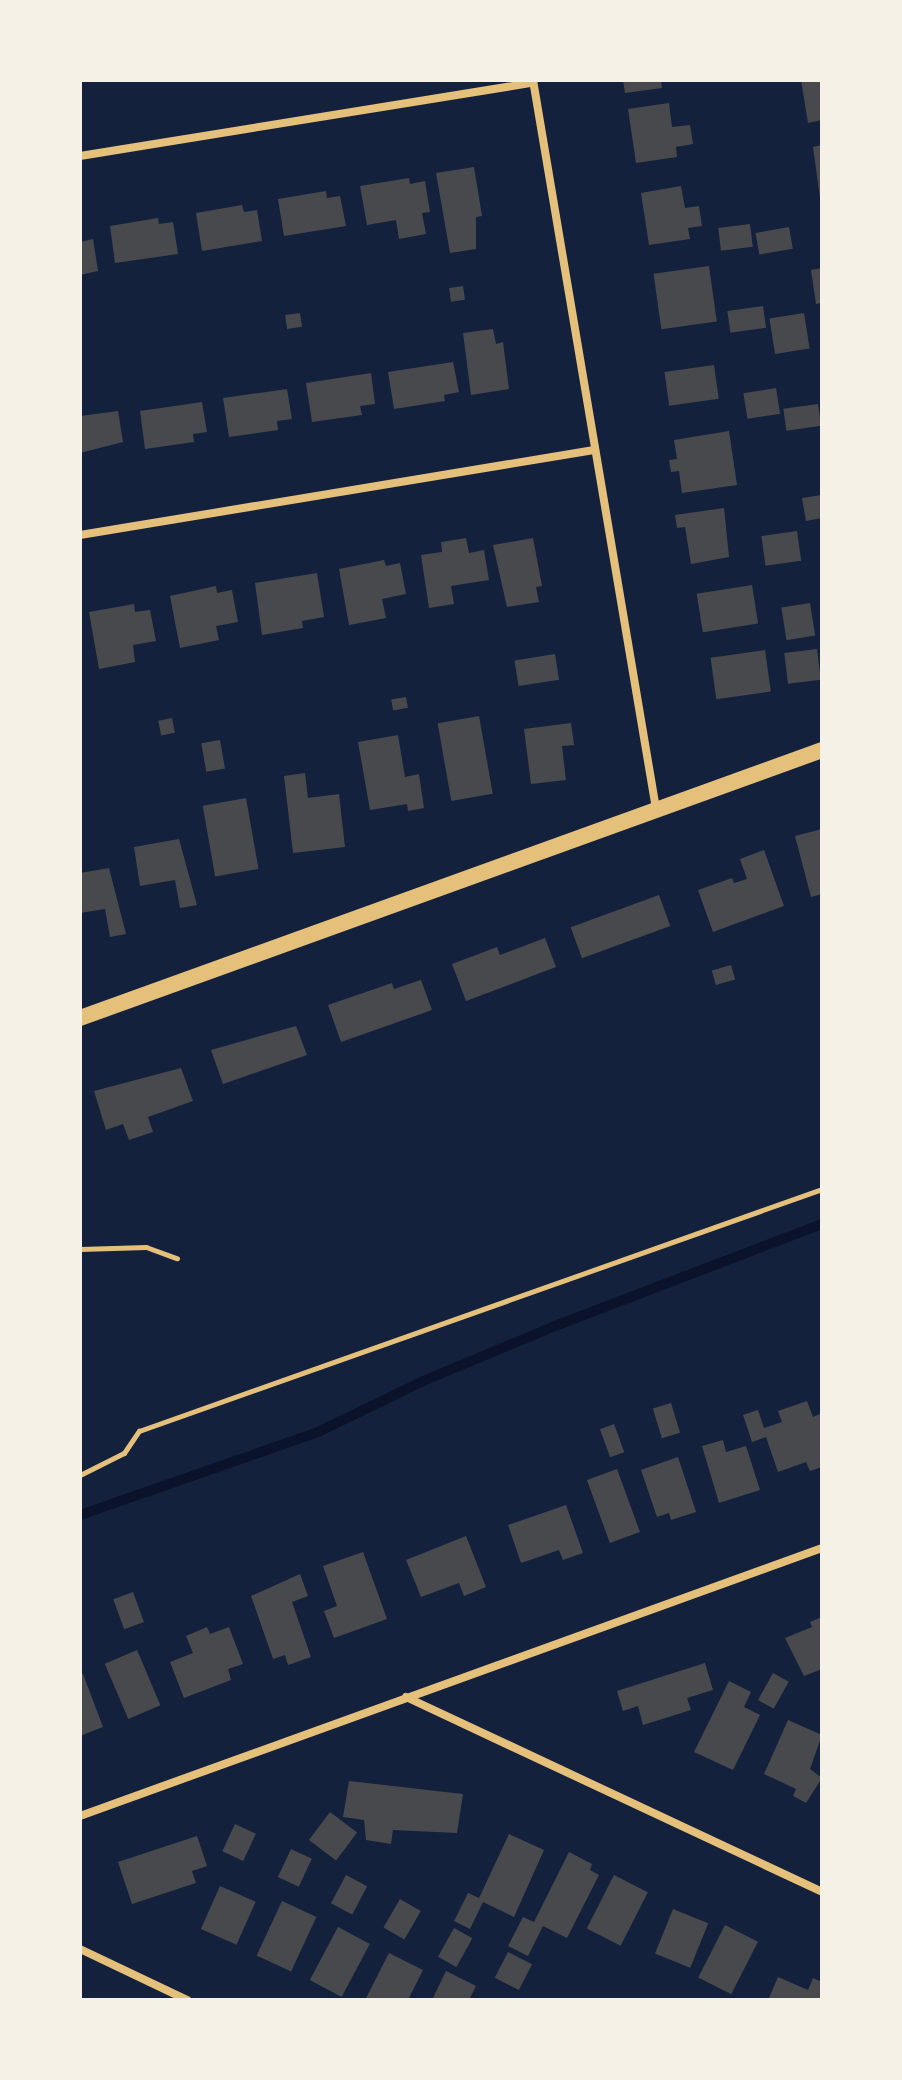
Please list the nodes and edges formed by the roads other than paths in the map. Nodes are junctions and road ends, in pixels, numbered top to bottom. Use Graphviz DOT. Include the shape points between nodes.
graph roads {
  1 [pos="533,82"];
  2 [pos="80,156"];
  3 [pos="594,450"];
  4 [pos="80,535"];
  5 [pos="822,750"];
  6 [pos="656,809"];
  7 [pos="80,1018"];
  8 [pos="822,1548"];
  9 [pos="406,1696"];
  10 [pos="80,1816"];
  11 [pos="822,1892"];
  12 [pos="80,1949"];
  13 [pos="187,2000"];
  1 -- 2 [label="street"];
  1 -- 3 [label="street"];
  3 -- 4 [label="street"];
  3 -- 6 [label="street"];
  5 -- 6 [label="main road"];
  6 -- 7 [label="main road"];
  8 -- 9 [label="street"];
  9 -- 10 [label="street"];
  9 -- 11 [label="street"];
  12 -- 13 [label="street"];
}
